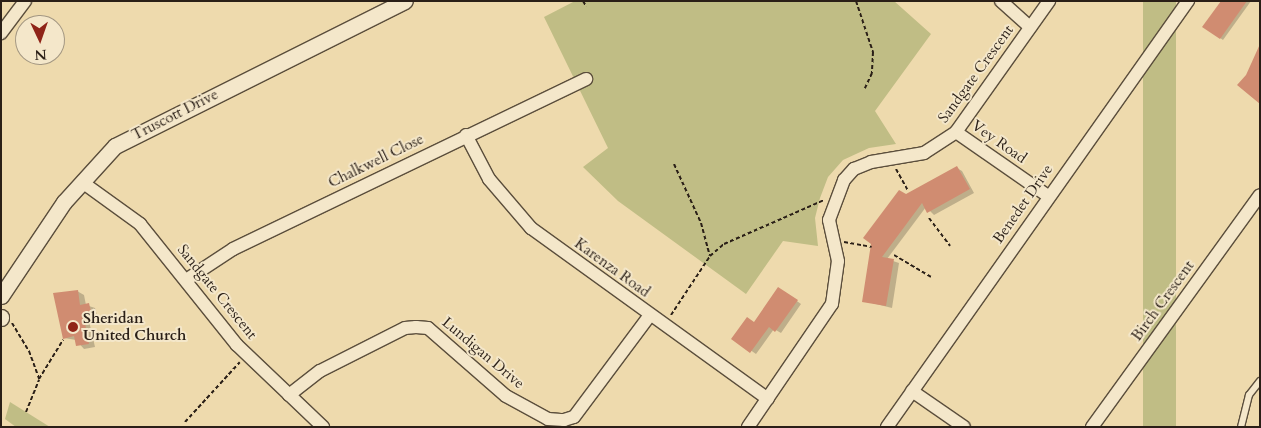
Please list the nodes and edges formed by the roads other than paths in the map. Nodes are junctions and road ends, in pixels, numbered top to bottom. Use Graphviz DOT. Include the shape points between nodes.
graph roads {
  1 [pos="26,1"];
  2 [pos="405,1"];
  3 [pos="1002,1"];
  4 [pos="1049,1"];
  5 [pos="1188,1"];
  6 [pos="1030,28"];
  7 [pos="1,33"];
  8 [pos="586,79"];
  9 [pos="956,132"];
  10 [pos="466,136"];
  11 [pos="82,182"];
  12 [pos="1260,195"];
  13 [pos="1048,196"];
  14 [pos="186,280"];
  15 [pos="1,296"];
  16 [pos="650,315"];
  17 [pos="1260,381"];
  18 [pos="912,391"];
  19 [pos="289,395"];
  20 [pos="768,399"];
  21 [pos="323,427"];
  22 [pos="748,427"];
  23 [pos="886,427"];
  24 [pos="964,427"];
  25 [pos="1092,427"];
  26 [pos="1241,427"];
  1 -- 7 [label="street"];
  2 -- 11 [label="street, Truscott Drive" via="132,136 115,146"];
  3 -- 6 [label="street"];
  4 -- 6 [label="street, Sandgate Crescent"];
  5 -- 13 [label="street, Benedet Drive"];
  6 -- 9 [label="street, Sandgate Crescent"];
  8 -- 10 [label="street, Chalkwell Close"];
  9 -- 13 [label="street, Vey Road"];
  9 -- 20 [label="street, Sandgate Crescent" via="924,153 854,169 835,196 829,220 838,273 832,304"];
  10 -- 14 [label="street, Chalkwell Close" via="233,250"];
  10 -- 16 [label="street, Karenza Road" via="489,179 515,213"];
  11 -- 14 [label="street, Sandgate Crescent" via="140,224"];
  11 -- 15 [label="street, Truscott Drive" via="64,202"];
  12 -- 25 [label="street, Birch Crescent"];
  13 -- 18 [label="street, Benedet Drive"];
  14 -- 19 [label="street, Sandgate Crescent" via="247,355"];
  16 -- 19 [label="street, Lundigan Drive" via="574,417 564,420 548,419 506,396 428,328 416,326 405,328 320,371"];
  16 -- 20 [label="street, Karenza Road"];
  17 -- 26 [label="lane" via="1249,395"];
  18 -- 23 [label="street, Benedet Drive"];
  18 -- 24 [label="street"];
  19 -- 21 [label="street, Sandgate Crescent"];
  20 -- 22 [label="street, Sandgate Crescent"];
}
